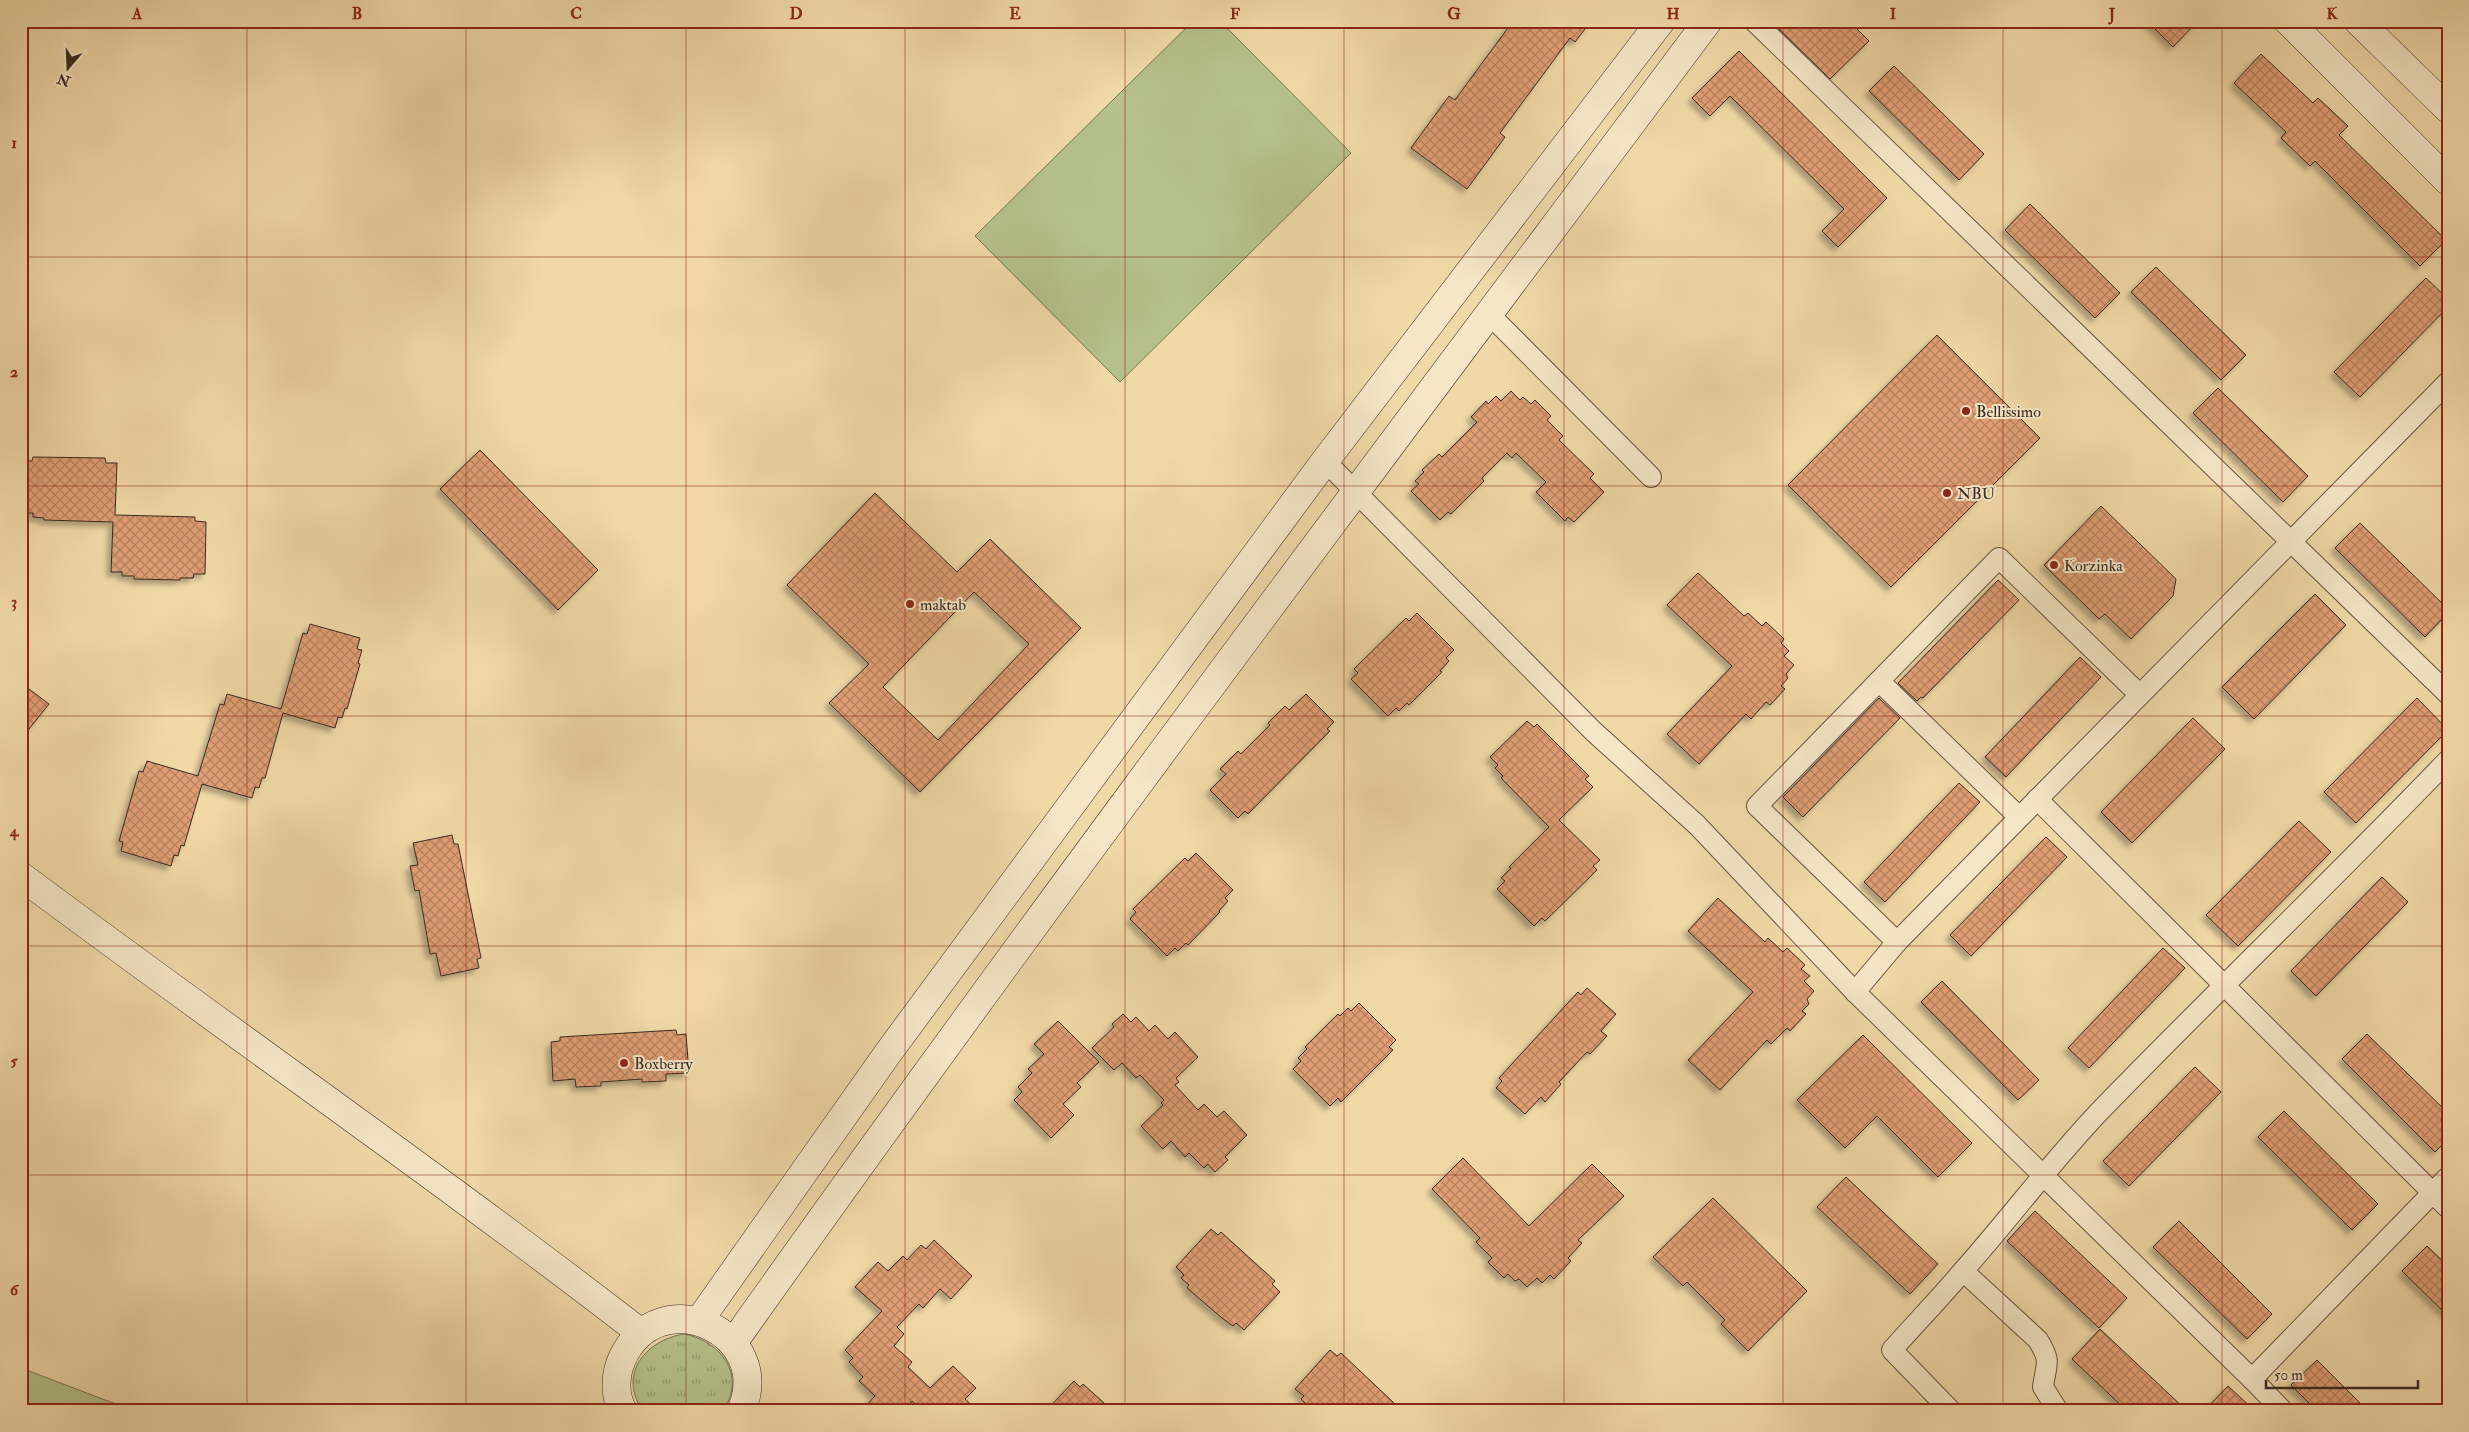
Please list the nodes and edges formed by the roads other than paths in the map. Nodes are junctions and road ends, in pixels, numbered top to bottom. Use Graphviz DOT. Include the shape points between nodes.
graph roads {
  1 [pos="1661,21"];
  2 [pos="1708,21"];
  3 [pos="1754,21"];
  4 [pos="2288,21"];
  5 [pos="2358,21"];
  6 [pos="2448,109"];
  7 [pos="2448,181"];
  8 [pos="1488,314"];
  9 [pos="2448,382"];
  10 [pos="1325,461"];
  11 [pos="1651,477"];
  12 [pos="1355,490"];
  13 [pos="2292,541"];
  14 [pos="1879,681"];
  15 [pos="2139,694"];
  16 [pos="2448,694"];
  17 [pos="2448,760"];
  18 [pos="2037,799"];
  19 [pos="2019,817"];
  20 [pos="21,876"];
  21 [pos="1897,942"];
  22 [pos="2224,985"];
  23 [pos="1855,992"];
  24 [pos="2043,1174"];
  25 [pos="2448,1177"];
  26 [pos="2432,1193"];
  27 [pos="2448,1208"];
  28 [pos="1963,1271"];
  29 [pos="699,1321"];
  30 [pos="641,1332"];
  31 [pos="733,1343"];
  32 [pos="2252,1379"];
  33 [pos="747,1408"];
  34 [pos="623,1411"];
  35 [pos="1952,1411"];
  36 [pos="2058,1411"];
  37 [pos="2283,1411"];
  1 -- 10 [label="street"];
  2 -- 8 [label="street"];
  3 -- 13 [label="street"];
  4 -- 7 [label="street"];
  5 -- 6 [label="street"];
  8 -- 11 [label="street"];
  8 -- 12 [label="street"];
  9 -- 13 [label="street"];
  10 -- 12 [label="street"];
  10 -- 29 [label="street" via="888,1053"];
  12 -- 23 [label="street" via="1593,731 1697,826"];
  12 -- 31 [label="street" via="882,1133"];
  13 -- 15 [label="street"];
  13 -- 16 [label="street"];
  14 -- 15 [label="street" via="1998,558"];
  14 -- 19 [label="street"];
  14 -- 21 [label="street" via="1757,806"];
  15 -- 18 [label="street"];
  17 -- 22 [label="street" via="2350,862"];
  18 -- 19 [label="street"];
  18 -- 22 [label="street"];
  19 -- 21 [label="street"];
  20 -- 30 [label="street" via="518,1238"];
  21 -- 23 [label="street"];
  22 -- 24 [label="street"];
  22 -- 26 [label="street"];
  23 -- 24 [label="street"];
  24 -- 28 [label="street"];
  24 -- 32 [label="street"];
  25 -- 26 [label="street"];
  26 -- 27 [label="street"];
  26 -- 32 [label="street"];
  28 -- 35 [label="street" via="1892,1350"];
  28 -- 36 [label="street" via="2038,1340 2048,1362 2043,1387"];
  29 -- 30 [label="street" via="678,1318 658,1322"];
  29 -- 31 [label="street" via="718,1329"];
  30 -- 34 [label="street" via="627,1348 619,1366 616,1386"];
  31 -- 33 [label="street" via="743,1361"];
  32 -- 37 [label="street"];
}
